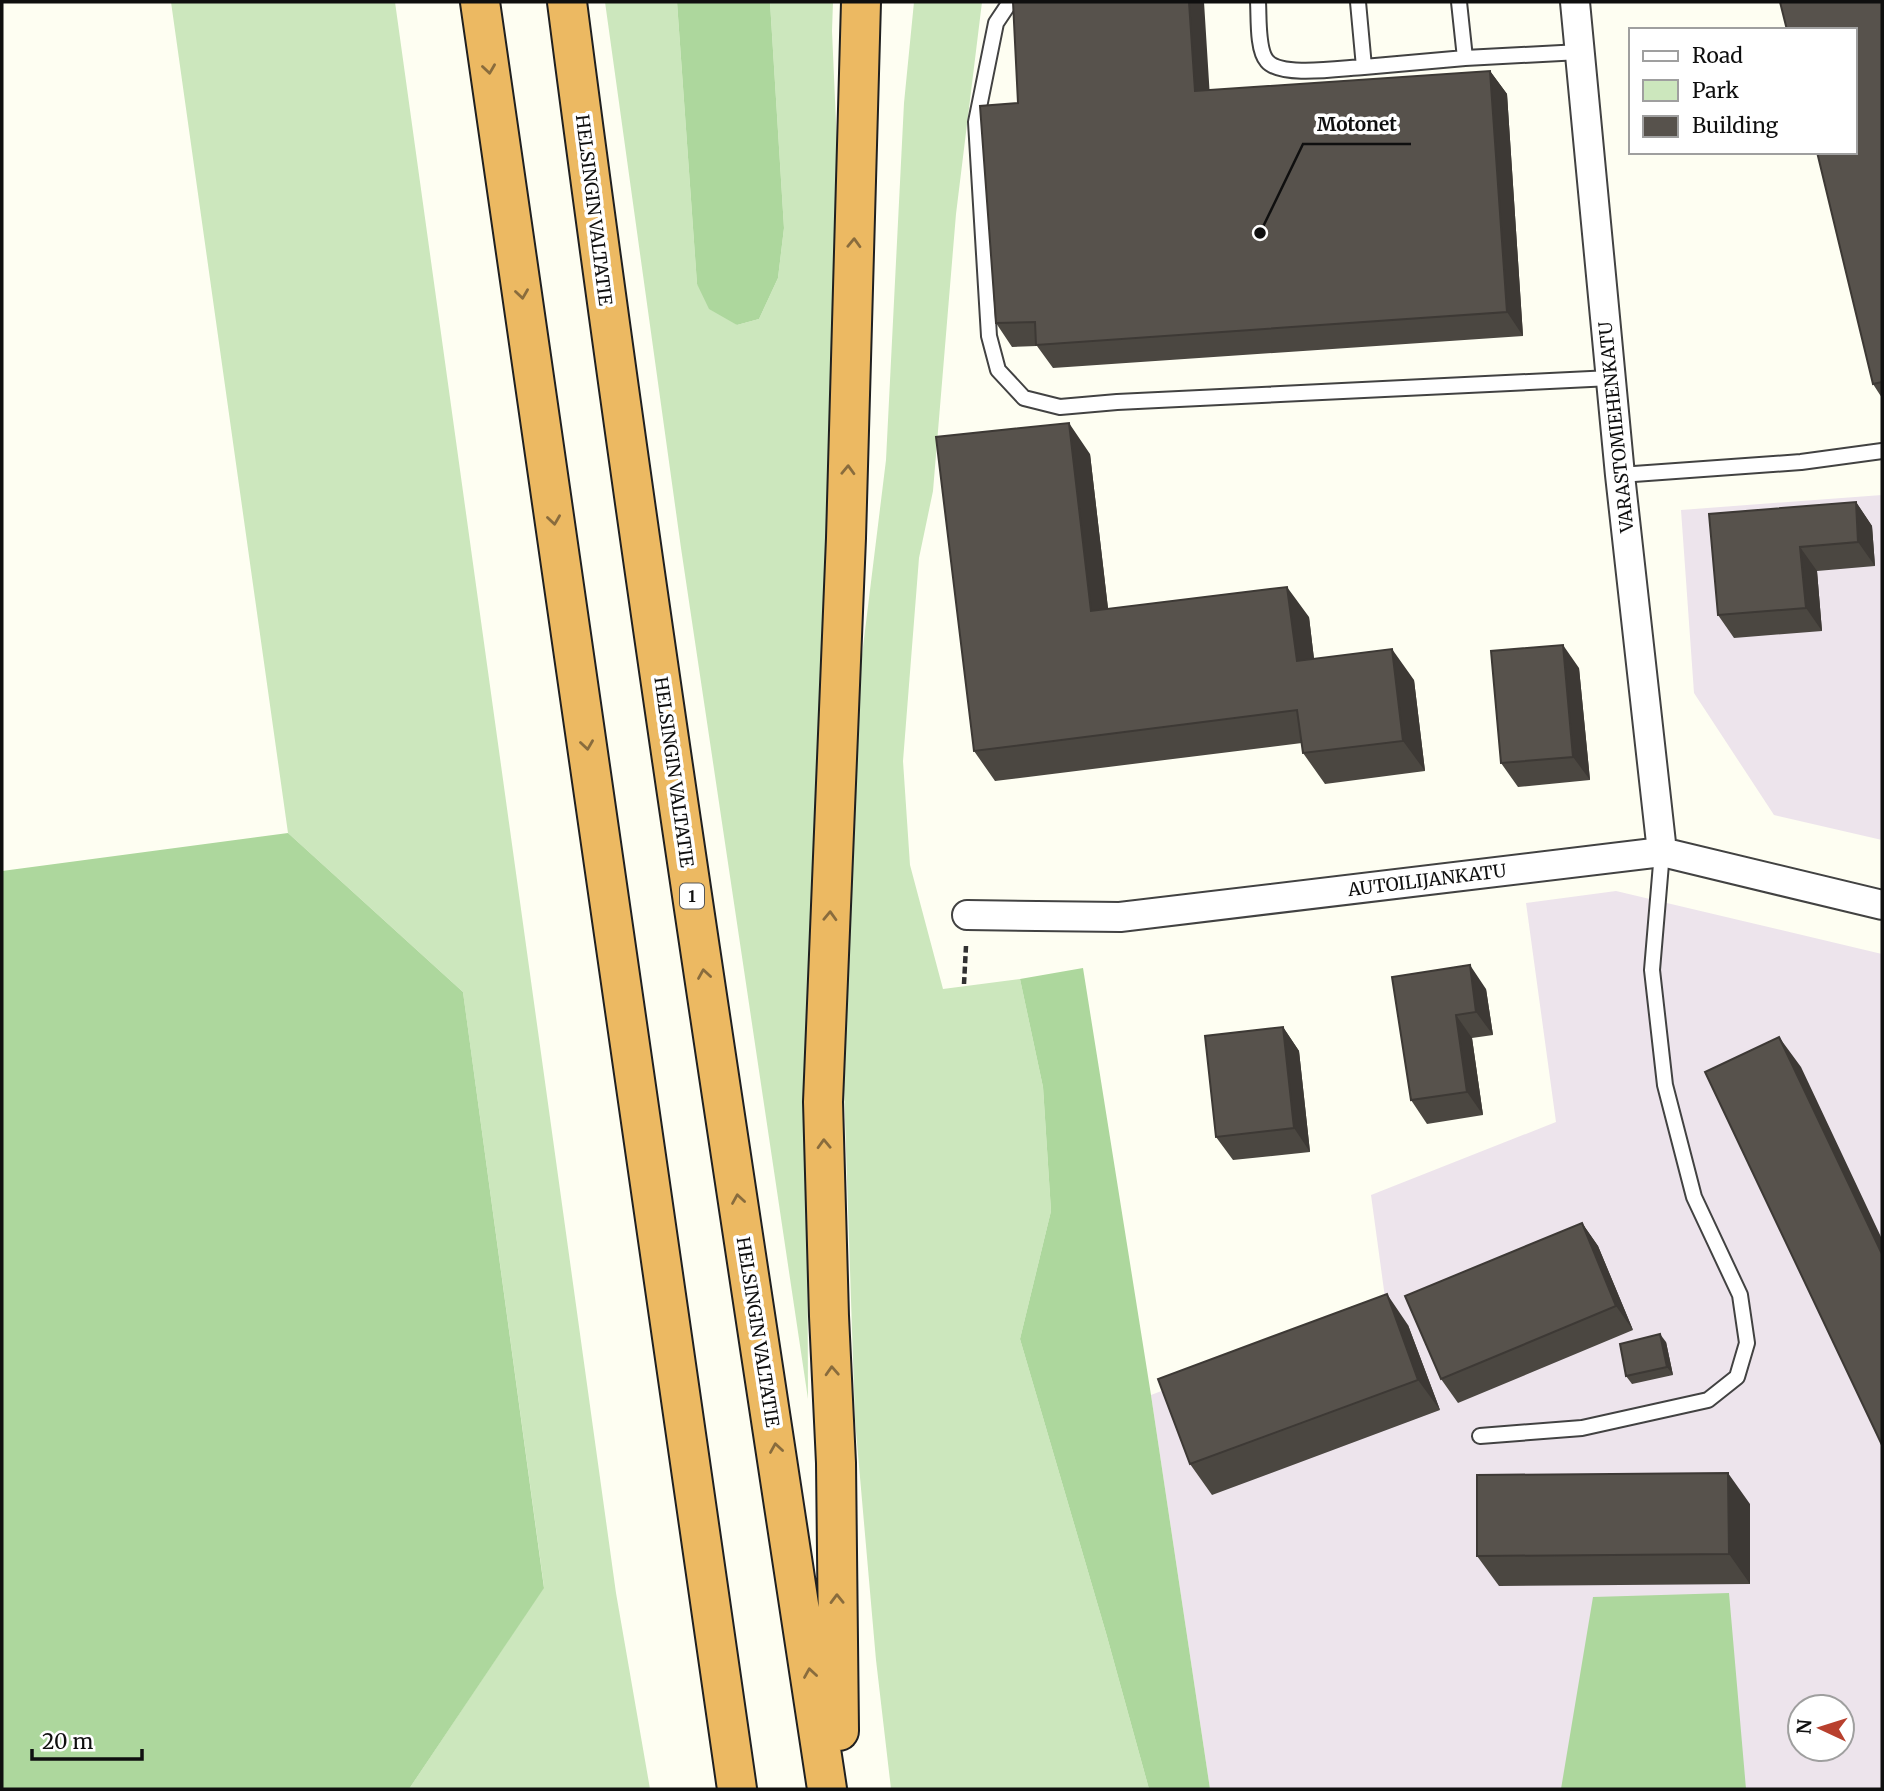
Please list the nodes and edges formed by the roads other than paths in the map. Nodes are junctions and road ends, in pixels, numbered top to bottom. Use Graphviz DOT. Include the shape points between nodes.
graph roads {
  1 [pos="480,2"];
  2 [pos="567,2"];
  3 [pos="860,2"];
  4 [pos="1010,2"];
  5 [pos="1258,2"];
  6 [pos="1358,2"];
  7 [pos="1460,2"];
  8 [pos="1575,2"];
  9 [pos="1580,52"];
  10 [pos="1465,58"];
  11 [pos="1364,66"];
  12 [pos="1611,378"];
  13 [pos="1882,451"];
  14 [pos="1620,475"];
  15 [pos="1662,852"];
  16 [pos="1882,905"];
  17 [pos="967,915"];
  18 [pos="1480,1436"];
  19 [pos="737,1789"];
  20 [pos="827,1789"];
  21 [pos="839,1789"];
  1 -- 19 [label="highway, one-way"];
  20 -- 2 [label="highway, HELSINGIN VALTATIE / 1, one-way" via="666,721"];
  21 -- 3 [label="highway, one-way" via="836,1463 823,1102 846,525"];
  4 -- 12 [label="lane" via="996,23 976,122 989,336 998,370 1024,398 1060,407"];
  5 -- 11 [label="lane" via="1261,47 1266,61 1277,69"];
  6 -- 11 [label="lane"];
  7 -- 10 [label="lane"];
  8 -- 9 [label="street, VARASTOMIEHENKATU"];
  9 -- 10 [label="lane"];
  9 -- 12 [label="street, VARASTOMIEHENKATU"];
  10 -- 11 [label="lane"];
  12 -- 14 [label="street, VARASTOMIEHENKATU"];
  13 -- 14 [label="lane" via="1801,462"];
  14 -- 15 [label="street, VARASTOMIEHENKATU"];
  15 -- 16 [label="street, AUTOILIJANKATU"];
  15 -- 17 [label="street, AUTOILIJANKATU" via="1120,917"];
  15 -- 18 [label="lane" via="1652,970 1665,1085 1694,1198 1740,1295 1747,1343 1737,1377 1708,1400 1582,1429"];
}
